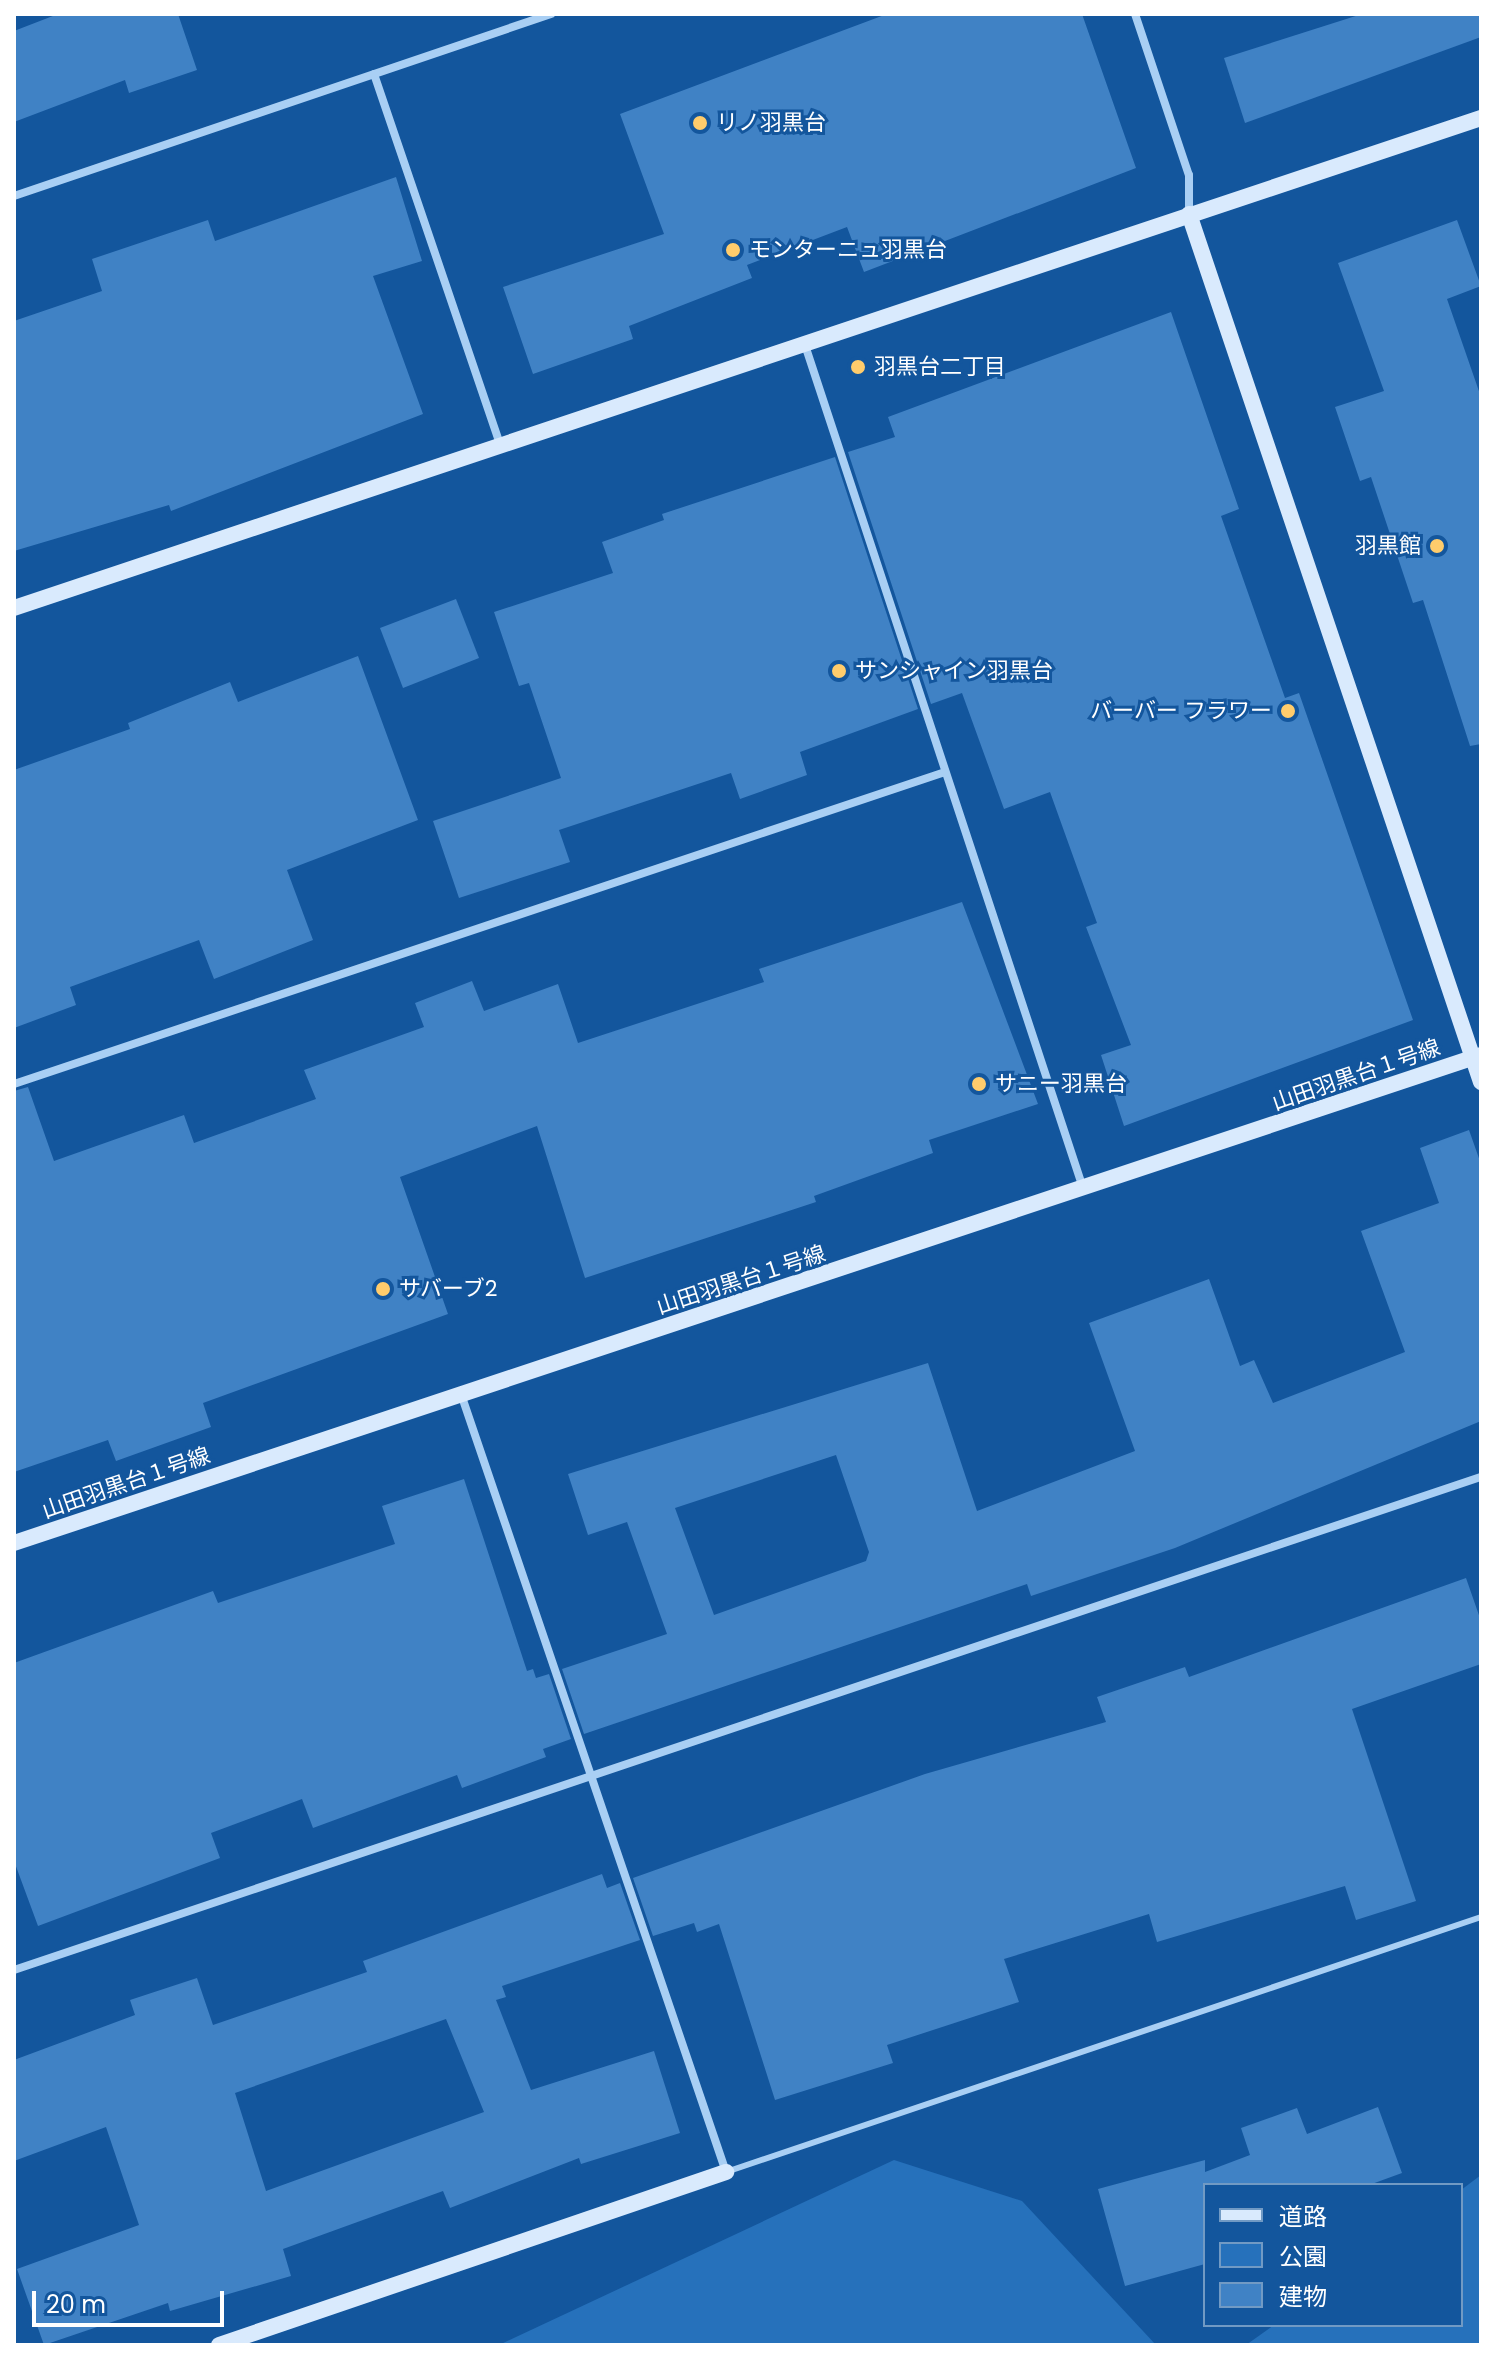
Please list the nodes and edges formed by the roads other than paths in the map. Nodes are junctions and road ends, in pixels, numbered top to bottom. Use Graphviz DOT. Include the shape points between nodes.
graph roads {
  1 [pos="551,14"];
  2 [pos="1135,14"];
  3 [pos="374,74"];
  4 [pos="1481,118"];
  5 [pos="14,196"];
  6 [pos="1189,214"];
  7 [pos="805,345"];
  8 [pos="501,448"];
  9 [pos="14,608"];
  10 [pos="945,772"];
  11 [pos="1477,1056"];
  12 [pos="1481,1082"];
  13 [pos="14,1084"];
  14 [pos="1085,1192"];
  15 [pos="461,1394"];
  16 [pos="1481,1477"];
  17 [pos="14,1543"];
  18 [pos="589,1773"];
  19 [pos="1481,1917"];
  20 [pos="14,1970"];
  21 [pos="726,2172"];
  22 [pos="219,2345"];
  1 -- 3 [label="street"];
  2 -- 6 [label="street" via="1189,175"];
  3 -- 5 [label="street"];
  3 -- 8 [label="street"];
  4 -- 6 [label="street"];
  6 -- 7 [label="street"];
  6 -- 11 [label="street"];
  7 -- 8 [label="street"];
  7 -- 10 [label="street"];
  8 -- 9 [label="street"];
  10 -- 13 [label="street"];
  10 -- 14 [label="street"];
  11 -- 12 [label="street"];
  11 -- 14 [label="street, 山田羽黒台１号線"];
  14 -- 15 [label="street, 山田羽黒台１号線"];
  15 -- 17 [label="street, 山田羽黒台１号線"];
  15 -- 18 [label="street"];
  16 -- 18 [label="street"];
  18 -- 20 [label="street"];
  18 -- 21 [label="street"];
  19 -- 21 [label="lane"];
  21 -- 22 [label="street"];
}
